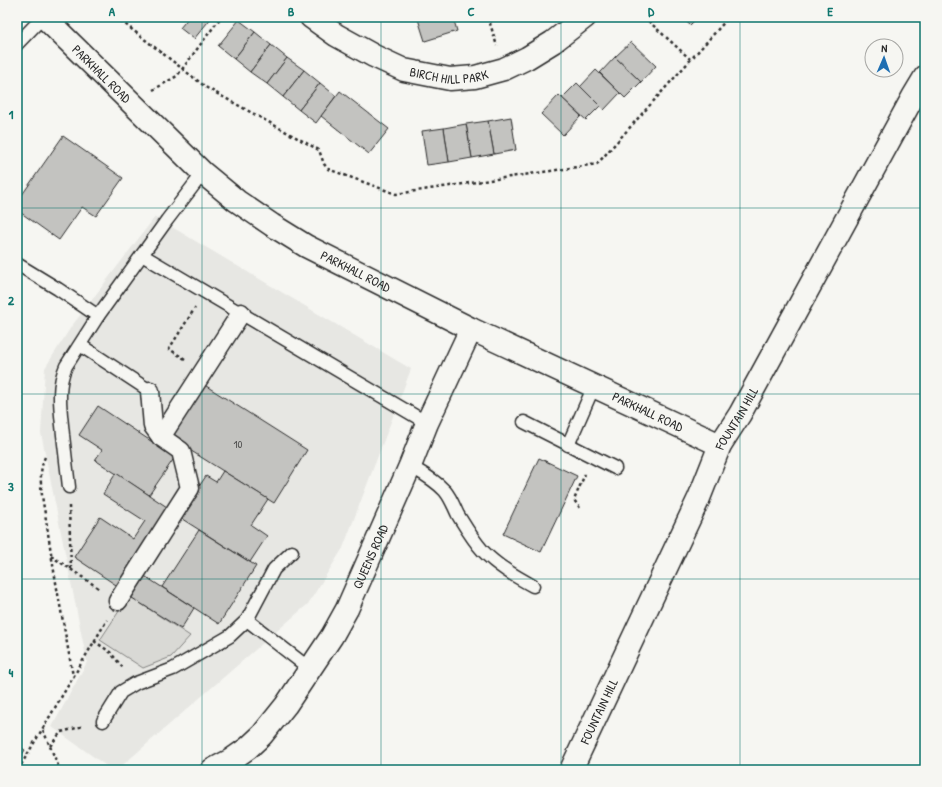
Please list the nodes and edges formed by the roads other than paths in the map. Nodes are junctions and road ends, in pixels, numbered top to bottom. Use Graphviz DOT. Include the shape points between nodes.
graph roads {
  1 [pos="44,17"];
  2 [pos="311,17"];
  3 [pos="585,17"];
  4 [pos="17,44"];
  5 [pos="925,77"];
  6 [pos="203,173"];
  7 [pos="142,255"];
  8 [pos="17,264"];
  9 [pos="241,313"];
  10 [pos="98,316"];
  11 [pos="471,329"];
  12 [pos="80,345"];
  13 [pos="594,386"];
  14 [pos="150,391"];
  15 [pos="428,422"];
  16 [pos="524,422"];
  17 [pos="161,437"];
  18 [pos="568,445"];
  19 [pos="720,445"];
  20 [pos="410,466"];
  21 [pos="615,468"];
  22 [pos="69,487"];
  23 [pos="292,552"];
  24 [pos="533,586"];
  25 [pos="118,601"];
  26 [pos="247,620"];
  27 [pos="310,669"];
  28 [pos="103,721"];
  29 [pos="234,765"];
  30 [pos="212,770"];
  31 [pos="571,770"];
  1 -- 4 [label="lane"];
  1 -- 6 [label="street, PARKHALL ROAD"];
  2 -- 3 [label="street, BIRCH HILL PARK" via="355,46 404,70 450,79 475,77 504,69 553,42"];
  5 -- 19 [label="street, FOUNTAIN HILL" via="740,414"];
  6 -- 7 [label="lane"];
  6 -- 11 [label="street, PARKHALL ROAD" via="237,201 306,246"];
  7 -- 9 [label="lane"];
  7 -- 10 [label="lane"];
  8 -- 10 [label="lane"];
  9 -- 15 [label="lane"];
  9 -- 17 [label="street"];
  10 -- 12 [label="lane"];
  11 -- 13 [label="street, PARKHALL ROAD"];
  11 -- 15 [label="street, QUEENS ROAD"];
  12 -- 14 [label="lane"];
  12 -- 22 [label="lane" via="66,366 60,385"];
  13 -- 18 [label="lane"];
  13 -- 19 [label="street, PARKHALL ROAD"];
  14 -- 17 [label="street" via="153,426"];
  15 -- 20 [label="street, QUEENS ROAD"];
  16 -- 18 [label="lane"];
  17 -- 25 [label="street" via="181,451 190,488"];
  18 -- 21 [label="lane"];
  19 -- 31 [label="street, FOUNTAIN HILL" via="695,506"];
  20 -- 24 [label="lane" via="433,480 445,492 469,533 484,552 500,566"];
  20 -- 27 [label="street, QUEENS ROAD" via="347,609"];
  23 -- 26 [label="lane" via="274,569"];
  26 -- 27 [label="lane"];
  26 -- 28 [label="lane" via="230,636 173,669 136,683 121,692"];
  27 -- 29 [label="street, QUEENS ROAD" via="286,705"];
  29 -- 30 [label="street, QUEENS ROAD"];
}
